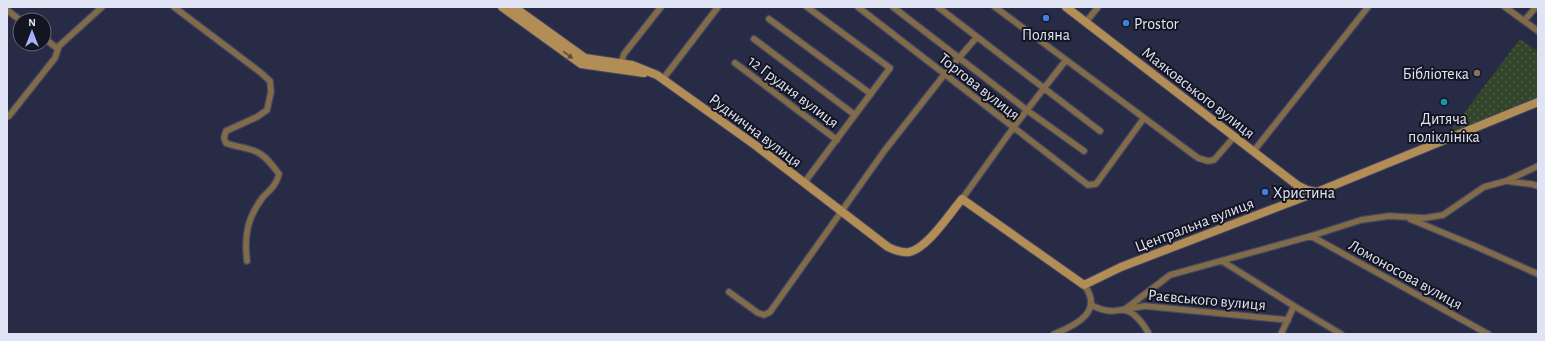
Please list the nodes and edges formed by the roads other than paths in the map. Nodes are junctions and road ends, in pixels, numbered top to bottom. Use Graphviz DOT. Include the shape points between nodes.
graph roads {
  1 [pos="100,7"];
  2 [pos="174,7"];
  3 [pos="502,7"];
  4 [pos="514,7"];
  5 [pos="661,7"];
  6 [pos="718,7"];
  7 [pos="807,7"];
  8 [pos="858,7"];
  9 [pos="893,7"];
  10 [pos="938,7"];
  11 [pos="995,7"];
  12 [pos="1066,7"];
  13 [pos="1098,7"];
  14 [pos="1368,7"];
  15 [pos="1505,7"];
  16 [pos="1536,7"];
  17 [pos="769,19"];
  18 [pos="1524,21"];
  19 [pos="1086,22"];
  20 [pos="1538,31"];
  21 [pos="977,37"];
  22 [pos="754,39"];
  23 [pos="52,44"];
  24 [pos="58,49"];
  25 [pos="960,58"];
  26 [pos="1066,60"];
  27 [pos="621,63"];
  28 [pos="735,63"];
  29 [pos="944,75"];
  30 [pos="660,77"];
  31 [pos="1044,89"];
  32 [pos="871,94"];
  33 [pos="1538,102"];
  34 [pos="1028,111"];
  35 [pos="855,115"];
  36 [pos="7,117"];
  37 [pos="1144,118"];
  38 [pos="1013,128"];
  39 [pos="1100,131"];
  40 [pos="1234,137"];
  41 [pos="837,140"];
  42 [pos="1084,150"];
  43 [pos="1253,152"];
  44 [pos="1538,166"];
  45 [pos="1506,181"];
  46 [pos="804,183"];
  47 [pos="1297,185"];
  48 [pos="1538,186"];
  49 [pos="1317,192"];
  50 [pos="962,199"];
  51 [pos="1294,201"];
  52 [pos="840,212"];
  53 [pos="1406,217"];
  54 [pos="1312,236"];
  55 [pos="1222,261"];
  56 [pos="247,262"];
  57 [pos="1538,274"];
  58 [pos="1084,284"];
  59 [pos="729,292"];
  60 [pos="1091,305"];
  61 [pos="1294,306"];
  62 [pos="1124,310"];
  63 [pos="1288,320"];
  64 [pos="1485,333"];
  65 [pos="1054,334"];
  66 [pos="1149,334"];
  67 [pos="1281,334"];
  68 [pos="1342,334"];
  1 -- 24 [label="street"];
  2 -- 56 [label="street" via="270,81 271,92 267,110 226,131 224,138 226,143 234,147 256,151 268,160 279,174 278,181 262,199 250,219 245,243"];
  3 -- 30 [label="main road, one-way" via="581,64"];
  4 -- 27 [label="main road, Руднична вулиця" via="585,58"];
  5 -- 27 [label="street" via="624,54"];
  6 -- 30 [label="street"];
  7 -- 32 [label="street, 12 Грудня вулиця" via="890,68"];
  8 -- 29 [label="street, Торгова вулиця"];
  9 -- 25 [label="street"];
  10 -- 21 [label="street"];
  11 -- 26 [label="street"];
  12 -- 19 [label="main road, Маяковського вулиця"];
  13 -- 19 [label="street"];
  14 -- 43 [label="street"];
  15 -- 18 [label="street"];
  16 -- 18 [label="street"];
  17 -- 32 [label="street"];
  18 -- 20 [label="street"];
  19 -- 40 [label="main road, Маяковського вулиця"];
  21 -- 25 [label="street"];
  21 -- 31 [label="street"];
  22 -- 35 [label="street, 12 Грудня вулиця"];
  23 -- 24 [label="street"];
  24 -- 36 [label="street" via="55,58 40,79"];
  25 -- 29 [label="street"];
  25 -- 34 [label="street"];
  26 -- 31 [label="street, Руднична вулиця"];
  26 -- 37 [label="street"];
  27 -- 30 [label="main road, Руднична вулиця"];
  28 -- 41 [label="street, 12 Грудня вулиця"];
  29 -- 38 [label="street, Торгова вулиця"];
  29 -- 52 [label="street"];
  30 -- 46 [label="main road, Руднична вулиця" via="755,144"];
  31 -- 34 [label="street, Руднична вулиця"];
  31 -- 39 [label="street"];
  32 -- 35 [label="street, 12 Грудня вулиця"];
  33 -- 49 [label="main road, Центральна вулиця"];
  34 -- 38 [label="street, Руднична вулиця"];
  34 -- 42 [label="street"];
  35 -- 41 [label="street, 12 Грудня вулиця"];
  37 -- 38 [label="street, Торгова вулиця" via="1096,184 1088,185"];
  37 -- 40 [label="street" via="1198,158 1208,161 1214,160"];
  38 -- 50 [label="street, Руднична вулиця"];
  40 -- 43 [label="main road, Маяковського вулиця"];
  41 -- 46 [label="street, 12 Грудня вулиця"];
  43 -- 47 [label="main road, Маяковського вулиця"];
  44 -- 45 [label="street"];
  45 -- 48 [label="street"];
  45 -- 53 [label="street" via="1484,187 1443,215 1425,218"];
  46 -- 52 [label="main road, Руднична вулиця"];
  47 -- 49 [label="main road, Маяковського вулиця"];
  47 -- 51 [label="main road" via="1297,196"];
  49 -- 51 [label="main road, Центральна вулиця"];
  50 -- 52 [label="main road, Руднична вулиця" via="929,239 909,252 898,252 888,247"];
  50 -- 58 [label="main road"];
  51 -- 58 [label="main road, Центральна вулиця" via="1121,267"];
  52 -- 59 [label="street" via="770,312 764,315 758,313"];
  53 -- 54 [label="street" via="1389,216 1361,220"];
  53 -- 57 [label="street"];
  54 -- 55 [label="street"];
  54 -- 64 [label="street, Ломоносова вулиця"];
  55 -- 61 [label="street"];
  55 -- 62 [label="street" via="1170,275"];
  58 -- 60 [label="street" via="1091,293"];
  60 -- 62 [label="street, Раєвського вулиця" via="1110,311"];
  60 -- 65 [label="street" via="1088,314 1077,323"];
  61 -- 63 [label="street"];
  61 -- 68 [label="street"];
  62 -- 63 [label="street, Раєвського вулиця" via="1145,306"];
  62 -- 66 [label="street" via="1135,316"];
  63 -- 67 [label="street"];
}
